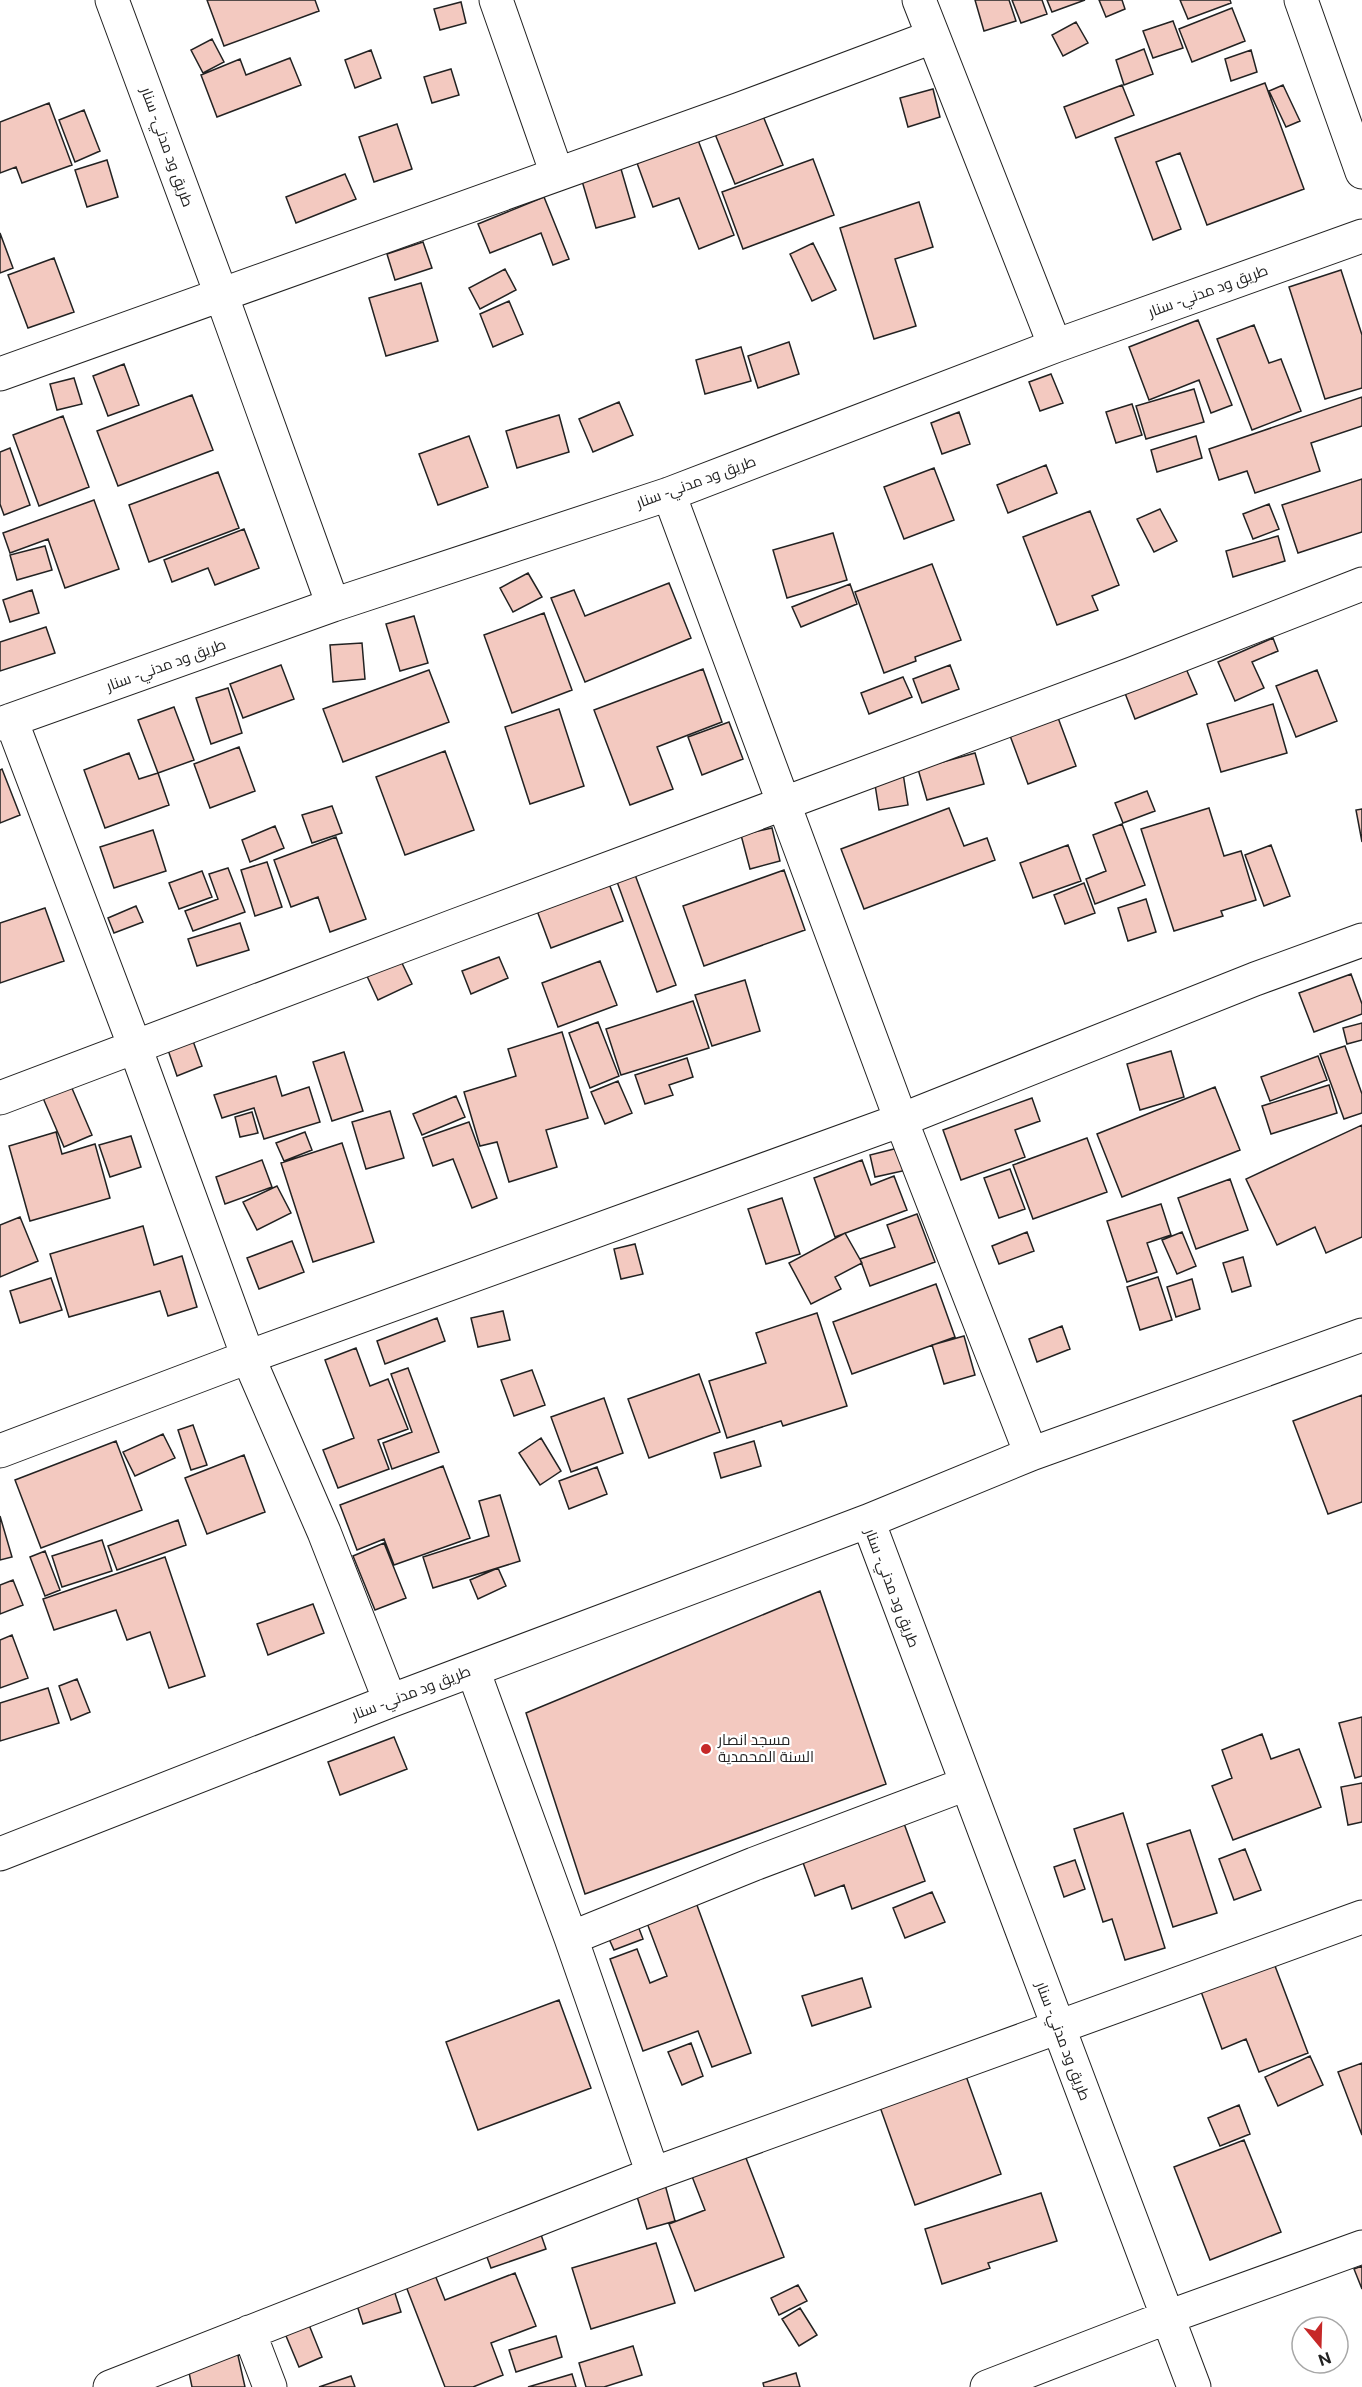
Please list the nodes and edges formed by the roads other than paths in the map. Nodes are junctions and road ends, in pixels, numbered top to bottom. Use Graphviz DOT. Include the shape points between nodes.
graph roads {
  1 [pos="112,0"];
  2 [pos="495,0"];
  3 [pos="919,0"];
  4 [pos="1301,0"];
  5 [pos="932,37"];
  6 [pos="1362,172"];
  7 [pos="556,174"];
  8 [pos="1362,236"];
  9 [pos="221,294"];
  10 [pos="1055,346"];
  11 [pos="0,374"];
  12 [pos="669,494"];
  13 [pos="1362,584"];
  14 [pos="333,605"];
  15 [pos="6,722"];
  16 [pos="785,804"];
  17 [pos="1362,940"];
  18 [pos="135,1047"];
  19 [pos="0,1098"];
  20 [pos="901,1120"];
  21 [pos="1362,1335"];
  22 [pos="248,1357"];
  23 [pos="0,1451"];
  24 [pos="1031,1454"];
  25 [pos="868,1521"];
  26 [pos="472,1670"];
  27 [pos="390,1701"];
  28 [pos="966,1784"];
  29 [pos="0,1854"];
  30 [pos="1362,1917"];
  31 [pos="571,1938"];
  32 [pos="1058,2026"];
  33 [pos="653,2174"];
  34 [pos="1362,2247"];
  35 [pos="1168,2317"];
  36 [pos="249,2332"];
  37 [pos="110,2387"];
  38 [pos="270,2387"];
  39 [pos="987,2387"];
  40 [pos="1194,2387"];
  1 -- 9 [label="street, طريق ود مدني - سنار"];
  2 -- 7 [label="street"];
  3 -- 5 [label="street"];
  4 -- 6 [label="street"];
  5 -- 7 [label="street"];
  5 -- 10 [label="street"];
  7 -- 9 [label="street"];
  8 -- 10 [label="street, طريق ود مدني - سنار"];
  9 -- 11 [label="street"];
  9 -- 14 [label="street, طريق ود مدني - سنار"];
  10 -- 12 [label="street, طريق ود مدني - سنار"];
  12 -- 14 [label="street, طريق ود مدني - سنار"];
  12 -- 16 [label="street"];
  13 -- 16 [label="street"];
  14 -- 15 [label="street, طريق ود مدني - سنار"];
  15 -- 18 [label="street"];
  16 -- 18 [label="street"];
  16 -- 20 [label="street"];
  17 -- 20 [label="street"];
  18 -- 19 [label="street"];
  18 -- 22 [label="street"];
  20 -- 22 [label="street"];
  20 -- 24 [label="street"];
  21 -- 24 [label="street"];
  22 -- 23 [label="street"];
  22 -- 27 [label="street" via="324,1532"];
  24 -- 25 [label="street"];
  25 -- 26 [label="street, طريق ود مدني - سنار"];
  25 -- 28 [label="street, طريق ود مدني - سنار"];
  26 -- 27 [label="street, طريق ود مدني - سنار"];
  26 -- 31 [label="street"];
  27 -- 29 [label="street, طريق ود مدني - سنار"];
  28 -- 31 [label="street"];
  28 -- 32 [label="street, طريق ود مدني - سنار"];
  30 -- 32 [label="street"];
  31 -- 33 [label="street"];
  32 -- 33 [label="street"];
  32 -- 35 [label="street, طريق ود مدني - سنار"];
  33 -- 36 [label="street"];
  34 -- 35 [label="street"];
  35 -- 39 [label="street"];
  35 -- 40 [label="street, طريق ود مدني - سنار"];
  36 -- 37 [label="street"];
  36 -- 38 [label="street"];
}
